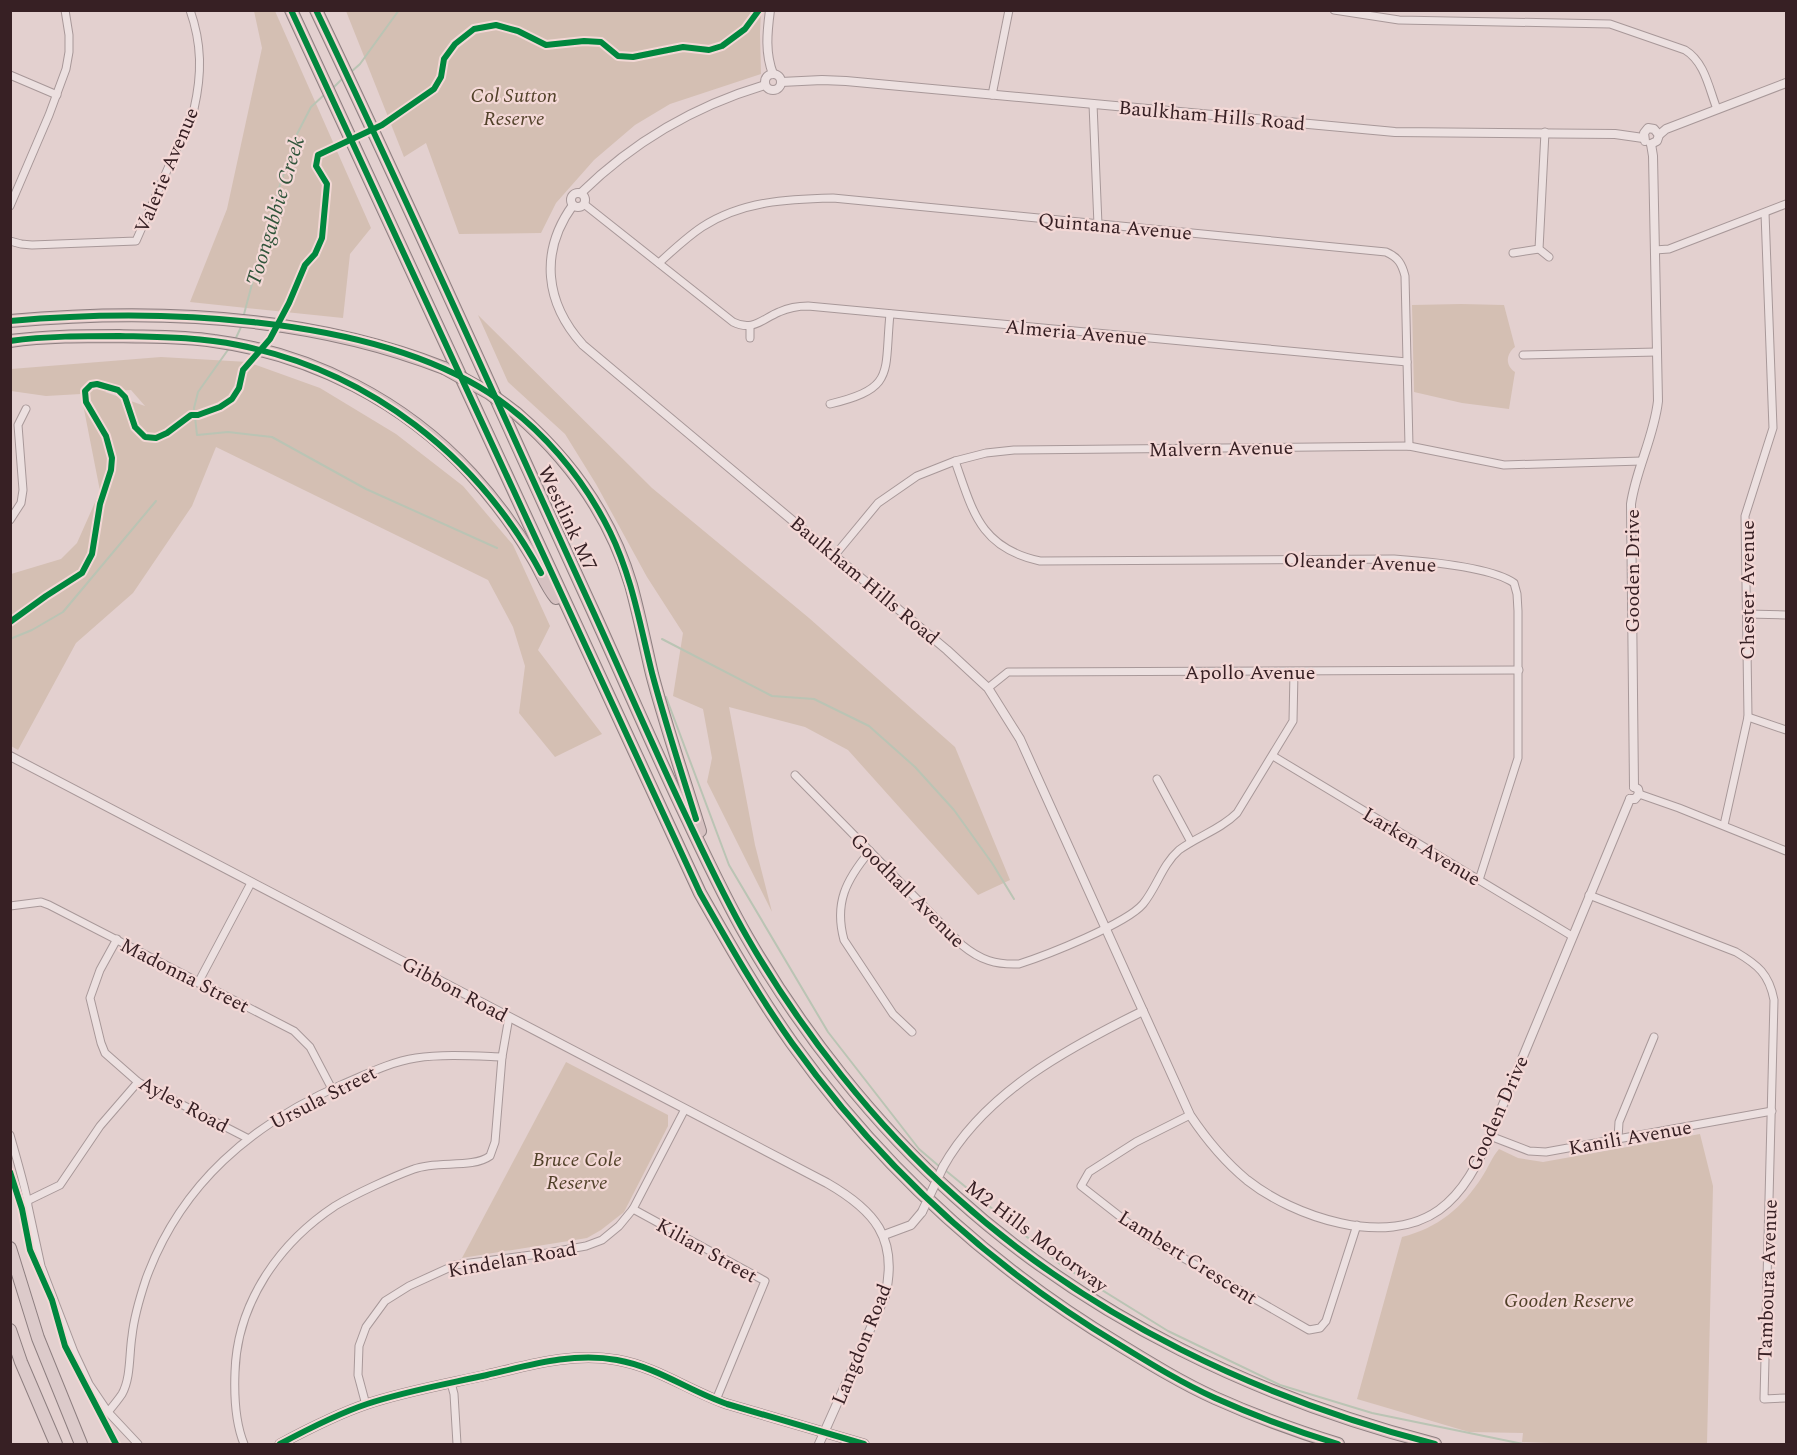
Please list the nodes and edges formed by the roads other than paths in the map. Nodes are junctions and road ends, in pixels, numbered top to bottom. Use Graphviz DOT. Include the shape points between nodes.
graph roads {
  1 [pos="65,10"];
  2 [pos="190,10"];
  3 [pos="316,10"];
  4 [pos="770,10"];
  5 [pos="1009,10"];
  6 [pos="1334,10"];
  7 [pos="291,11"];
  8 [pos="773,74"];
  9 [pos="10,75"];
  10 [pos="781,82"];
  11 [pos="1786,83"];
  12 [pos="765,85"];
  13 [pos="57,95"];
  14 [pos="992,95"];
  15 [pos="1093,104"];
  16 [pos="1717,109"];
  17 [pos="1545,132"];
  18 [pos="1659,135"];
  19 [pos="1643,138"];
  20 [pos="1652,144"];
  21 [pos="581,193"];
  22 [pos="573,204"];
  23 [pos="584,204"];
  24 [pos="1786,204"];
  25 [pos="10,206"];
  26 [pos="1765,213"];
  27 [pos="1098,225"];
  28 [pos="10,241"];
  29 [pos="1539,249"];
  30 [pos="1655,250"];
  31 [pos="1513,253"];
  32 [pos="1549,257"];
  33 [pos="659,263"];
  34 [pos="890,314"];
  35 [pos="10,321"];
  36 [pos="750,326"];
  37 [pos="750,338"];
  38 [pos="10,341"];
  39 [pos="1657,352"];
  40 [pos="1523,355"];
  41 [pos="1407,362"];
  42 [pos="830,405"];
  43 [pos="26,409"];
  44 [pos="1409,446"];
  45 [pos="955,461"];
  46 [pos="1642,461"];
  47 [pos="10,520"];
  48 [pos="835,555"];
  49 [pos="570,614"];
  50 [pos="1747,614"];
  51 [pos="1786,615"];
  52 [pos="1519,670"];
  53 [pos="1294,672"];
  54 [pos="988,688"];
  55 [pos="1748,717"];
  56 [pos="1786,730"];
  57 [pos="1273,756"];
  58 [pos="12,757"];
  59 [pos="795,775"];
  60 [pos="1157,779"];
  61 [pos="1637,790"];
  62 [pos="1724,825"];
  63 [pos="1191,842"];
  64 [pos="870,851"];
  65 [pos="1786,851"];
  66 [pos="714,875"];
  67 [pos="1479,880"];
  68 [pos="251,883"];
  69 [pos="1589,895"];
  70 [pos="10,906"];
  71 [pos="1106,928"];
  72 [pos="1572,936"];
  73 [pos="117,939"];
  74 [pos="198,983"];
  75 [pos="1143,1011"];
  76 [pos="509,1017"];
  77 [pos="912,1032"];
  78 [pos="1654,1037"];
  79 [pos="502,1057"];
  80 [pos="138,1082"];
  81 [pos="332,1089"];
  82 [pos="685,1109"];
  83 [pos="1772,1111"];
  84 [pos="1190,1115"];
  85 [pos="10,1135"];
  86 [pos="1490,1136"];
  87 [pos="247,1138"];
  88 [pos="1618,1139"];
  89 [pos="30,1200"];
  90 [pos="633,1209"];
  91 [pos="1357,1225"];
  92 [pos="884,1235"];
  93 [pos="10,1248"];
  94 [pos="10,1330"];
  95 [pos="451,1383"];
  96 [pos="1786,1398"];
  97 [pos="716,1400"];
  98 [pos="366,1405"];
  99 [pos="108,1412"];
  100 [pos="825,1433"];
  101 [pos="56,1444"];
  102 [pos="81,1444"];
  103 [pos="138,1444"];
  104 [pos="244,1444"];
  105 [pos="280,1444"];
  106 [pos="457,1444"];
  107 [pos="819,1444"];
  108 [pos="864,1444"];
  109 [pos="1338,1444"];
  110 [pos="1435,1444"];
  1 -- 13 [label="street" via="69,52"];
  2 -- 28 [label="street, Valerie Avenue" via="199,42 200,64 194,109 136,242"];
  3 -- 66 [label="highway, Westlink M7"];
  4 -- 8 [label="street" via="767,48"];
  5 -- 14 [label="street"];
  6 -- 16 [label="street" via="1399,20 1614,25 1692,54 1699,62"];
  7 -- 49 [label="highway, Westlink M7"];
  8 -- 10 [label="street"];
  8 -- 12 [label="street" via="766,78"];
  9 -- 13 [label="street"];
  10 -- 12 [label="street" via="776,90"];
  10 -- 14 [label="street, Baulkham Hills Road" via="846,81"];
  11 -- 16 [label="street"];
  12 -- 21 [label="street" via="712,103 662,128 619,158"];
  13 -- 25 [label="street"];
  14 -- 15 [label="street, Baulkham Hills Road"];
  15 -- 17 [label="street, Baulkham Hills Road" via="1395,132"];
  15 -- 27 [label="street"];
  16 -- 18 [label="street"];
  17 -- 19 [label="street, Baulkham Hills Road"];
  17 -- 29 [label="street"];
  18 -- 19 [label="street" via="1648,128"];
  18 -- 20 [label="street"];
  19 -- 20 [label="street"];
  20 -- 30 [label="street, Gooden Drive"];
  21 -- 22 [label="street" via="572,195"];
  21 -- 23 [label="street"];
  22 -- 23 [label="street"];
  22 -- 48 [label="street, Baulkham Hills Road" via="558,230 551,261 553,292 573,333"];
  23 -- 33 [label="street"];
  24 -- 26 [label="street"];
  26 -- 30 [label="street" via="1669,249"];
  26 -- 50 [label="street, Chester Avenue" via="1773,428 1745,516"];
  27 -- 33 [label="street, Quintana Avenue" via="833,198 789,199 721,217 684,240"];
  27 -- 41 [label="street, Quintana Avenue" via="1376,249 1396,256 1405,276"];
  29 -- 31 [label="street"];
  29 -- 32 [label="street"];
  30 -- 39 [label="street, Gooden Drive"];
  33 -- 36 [label="street" via="733,321"];
  34 -- 36 [label="street, Almeria Avenue" via="803,306 780,311"];
  34 -- 41 [label="street, Almeria Avenue"];
  34 -- 42 [label="street" via="881,381 871,391"];
  35 -- 66 [label="highway, bridge" via="90,316 200,318 283,327 409,354 444,368 516,413 553,448 578,479 621,556 669,732"];
  36 -- 37 [label="street"];
  38 -- 49 [label="highway" via="79,336 192,338 273,353 315,367 378,399 452,454 489,496"];
  39 -- 40 [label="street"];
  39 -- 46 [label="street, Gooden Drive" via="1657,410"];
  41 -- 44 [label="street, Quintana Avenue"];
  43 -- 47 [label="street" via="18,425 23,490 21,503"];
  44 -- 45 [label="street, Malvern Avenue" via="1014,450"];
  44 -- 46 [label="street, Malvern Avenue" via="1504,465"];
  45 -- 48 [label="street, Malvern Avenue" via="917,476 878,503"];
  45 -- 52 [label="street, Oleander Avenue" via="972,510 992,539 1013,553 1040,561 1394,559 1429,561 1508,579 1514,583 1517,594"];
  46 -- 61 [label="street, Gooden Drive" via="1630,518"];
  48 -- 54 [label="street, Baulkham Hills Road"];
  49 -- 109 [label="highway, M2 Hills Motorway" via="700,893 750,980 793,1044 915,1189 1003,1265 1076,1318 1166,1373 1214,1398"];
  50 -- 51 [label="street"];
  50 -- 55 [label="street, Chester Avenue"];
  52 -- 53 [label="street, Apollo Avenue"];
  52 -- 67 [label="street, Oleander Avenue" via="1518,758"];
  53 -- 54 [label="street, Apollo Avenue" via="1008,672"];
  53 -- 57 [label="street, Goodhall Avenue" via="1293,721"];
  54 -- 71 [label="street, Baulkham Hills Road" via="1020,738"];
  55 -- 56 [label="street"];
  55 -- 62 [label="street, Chester Avenue"];
  57 -- 63 [label="street, Goodhall Avenue" via="1237,813 1219,828"];
  57 -- 67 [label="street, Larken Avenue"];
  58 -- 68 [label="street, Gibbon Road"];
  59 -- 64 [label="street, Goodhall Avenue"];
  60 -- 63 [label="street"];
  61 -- 62 [label="street"];
  61 -- 69 [label="street, Gooden Drive" via="1629,788 1627,792 1630,799"];
  62 -- 65 [label="street"];
  63 -- 71 [label="street, Goodhall Avenue" via="1167,864 1143,904"];
  64 -- 71 [label="street, Goodhall Avenue" via="962,945 988,962 1019,964"];
  64 -- 77 [label="street" via="847,884 842,901 844,940 893,1014"];
  66 -- 110 [label="highway, M2 Hills Motorway" via="769,973 842,1074 916,1160 997,1232 1107,1308 1220,1368 1319,1410"];
  67 -- 72 [label="street, Larken Avenue"];
  68 -- 74 [label="street"];
  68 -- 76 [label="street, Gibbon Road"];
  69 -- 72 [label="street, Gooden Drive"];
  69 -- 83 [label="street, Tamboura Avenue" via="1736,952 1764,973 1774,1000"];
  70 -- 73 [label="street, Madonna Street" via="41,902"];
  71 -- 75 [label="street, Baulkham Hills Road"];
  72 -- 86 [label="street, Gooden Drive"];
  73 -- 74 [label="street, Madonna Street"];
  73 -- 80 [label="street, Ayles Road" via="90,998 105,1053"];
  74 -- 81 [label="street, Madonna Street" via="294,1031 310,1047"];
  75 -- 84 [label="street, Gooden Drive"];
  75 -- 92 [label="street, bridge" via="1056,1059 994,1104 964,1133 922,1212 911,1225"];
  76 -- 79 [label="street"];
  76 -- 82 [label="street, Gibbon Road"];
  78 -- 88 [label="street" via="1619,1122"];
  79 -- 81 [label="street, Ursula Street" via="417,1058 390,1064"];
  79 -- 104 [label="street" via="495,1142 490,1156 477,1162 416,1168 337,1205 300,1233 266,1274 246,1315 235,1361 235,1401"];
  80 -- 87 [label="street, Ayles Road"];
  80 -- 89 [label="street" via="100,1126 66,1179"];
  81 -- 87 [label="street, Ursula Street"];
  82 -- 90 [label="street, Kindelan Road"];
  82 -- 92 [label="street, Gibbon Road" via="841,1191 871,1215"];
  83 -- 88 [label="street, Kanili Avenue"];
  83 -- 96 [label="street, Tamboura Avenue" via="1764,1399"];
  84 -- 91 [label="street, Gooden Drive" via="1221,1155 1257,1187 1307,1213"];
  84 -- 91 [label="street, Lambert Crescent" via="1136,1142 1089,1172 1081,1186 1145,1236 1309,1330 1320,1328 1326,1321"];
  85 -- 89 [label="street"];
  86 -- 88 [label="street, Kanili Avenue" via="1538,1152"];
  86 -- 91 [label="street, Gooden Drive" via="1465,1183 1440,1209 1402,1225"];
  87 -- 99 [label="street, Ursula Street" via="201,1183 165,1235 138,1303 126,1383"];
  89 -- 99 [label="street" via="41,1266 74,1352"];
  90 -- 97 [label="street, Kilian Street" via="765,1281"];
  90 -- 98 [label="street, Kindelan Road" via="602,1240 586,1246 455,1265 384,1301 366,1327 359,1346 358,1375"];
  92 -- 100 [label="street, Langdon Road" via="889,1260 885,1296"];
  93 -- 102 [label="highway" via="38,1338"];
  94 -- 101 [label="highway"];
  95 -- 97 [label="main road" via="547,1361 592,1357 650,1369"];
  95 -- 98 [label="main road"];
  95 -- 106 [label="street"];
  97 -- 100 [label="main road"];
  98 -- 105 [label="main road"];
  99 -- 103 [label="street"];
  100 -- 107 [label="street, Langdon Road"];
  100 -- 108 [label="main road"];
}
